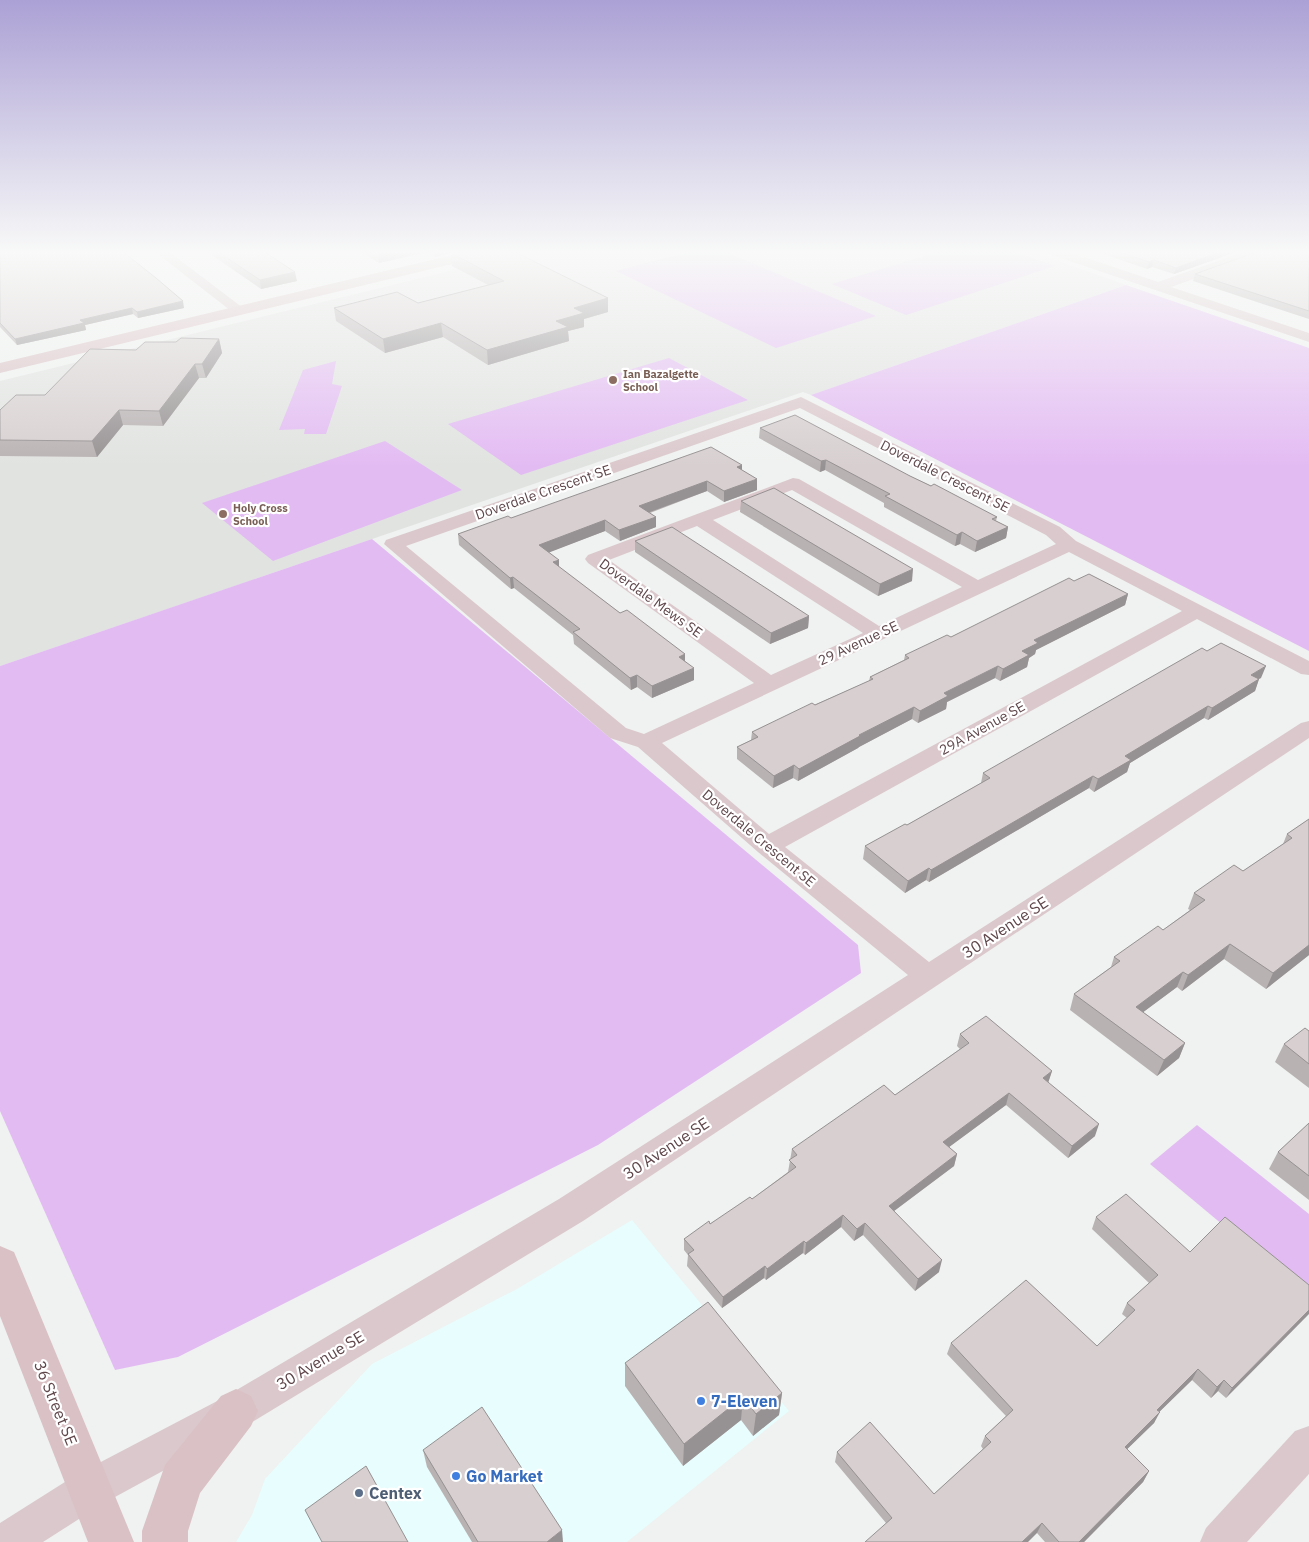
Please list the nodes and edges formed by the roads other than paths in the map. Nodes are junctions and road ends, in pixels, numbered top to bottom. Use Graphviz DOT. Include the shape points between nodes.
graph roads {
  1 [pos="190,323"];
  2 [pos="1264,323"];
  3 [pos="1309,338"];
  4 [pos="0,368"];
  5 [pos="699,519"];
  6 [pos="1070,545"];
  7 [pos="977,588"];
  8 [pos="1198,611"];
  9 [pos="878,634"];
  10 [pos="1309,669"];
  11 [pos="770,684"];
  12 [pos="1309,728"];
  13 [pos="646,742"];
  14 [pos="767,846"];
  15 [pos="928,976"];
  16 [pos="0,1265"];
  17 [pos="236,1410"];
  18 [pos="1309,1445"];
  19 [pos="90,1489"];
  20 [pos="6,1542"];
  21 [pos="111,1542"];
  22 [pos="165,1542"];
  23 [pos="1220,1542"];
  1 -- 4 [label="street"];
  2 -- 3 [label="street"];
  5 -- 7 [label="street, Doverdale Mews SE" via="793,483"];
  5 -- 9 [label="street"];
  5 -- 11 [label="street, Doverdale Mews SE" via="595,559"];
  6 -- 7 [label="street, 29 Avenue SE"];
  6 -- 8 [label="street, Doverdale Crescent SE"];
  6 -- 13 [label="street, Doverdale Crescent SE" via="1053,531 801,402 393,544 618,732"];
  7 -- 9 [label="street, 29 Avenue SE"];
  8 -- 10 [label="street, Doverdale Crescent SE"];
  8 -- 14 [label="street, 29A Avenue SE"];
  9 -- 11 [label="street, 29 Avenue SE"];
  11 -- 13 [label="street, 29 Avenue SE"];
  12 -- 15 [label="street, 30 Avenue SE"];
  13 -- 14 [label="street, Doverdale Crescent SE"];
  14 -- 15 [label="street, Doverdale Crescent SE"];
  15 -- 17 [label="street, 30 Avenue SE" via="571,1210"];
  16 -- 19 [label="street, 36 Street SE"];
  17 -- 19 [label="street, 30 Avenue SE"];
  17 -- 22 [label="street" via="180,1481 165,1531"];
  18 -- 23 [label="street"];
  19 -- 20 [label="street, 30 Avenue SE"];
  19 -- 21 [label="street, 36 Street SE"];
}
